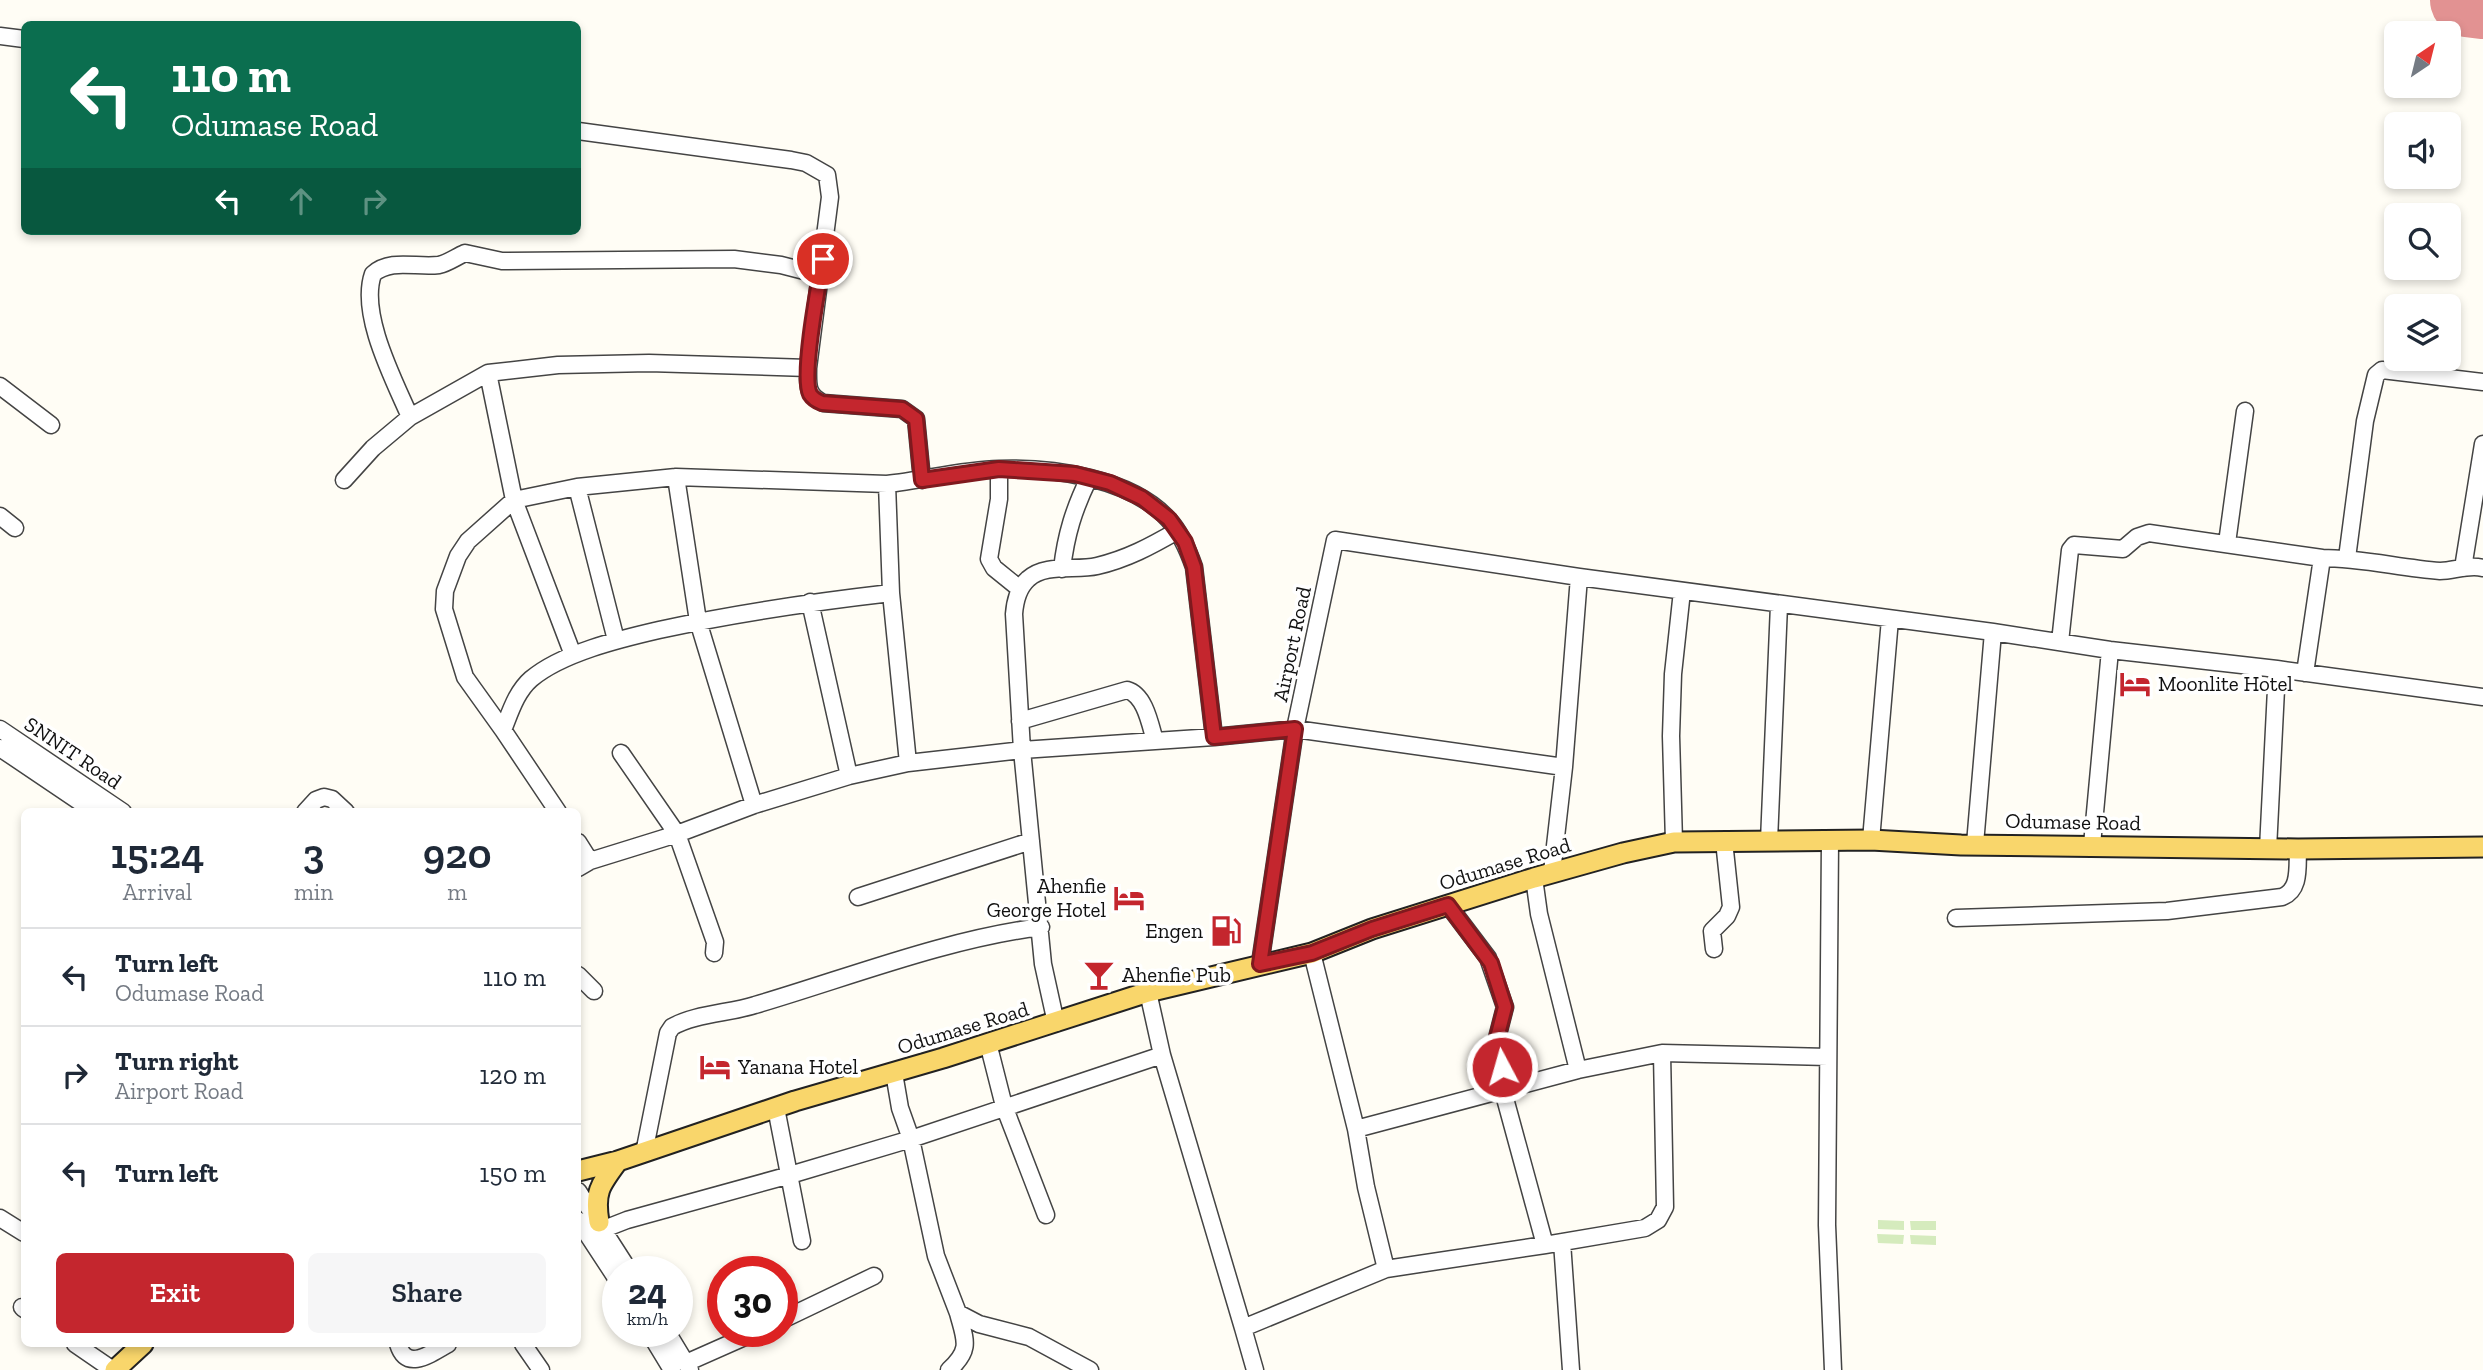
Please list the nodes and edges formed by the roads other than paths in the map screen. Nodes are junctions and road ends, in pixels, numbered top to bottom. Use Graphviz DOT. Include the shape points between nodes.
graph roads {
  1 [pos="0,36"];
  2 [pos="21,39"];
  3 [pos="581,131"];
  4 [pos="820,275"];
  5 [pos="808,368"];
  6 [pos="488,373"];
  7 [pos="2483,382"];
  8 [pos="0,386"];
  9 [pos="2245,411"];
  10 [pos="410,417"];
  11 [pos="51,425"];
  12 [pos="2482,455"];
  13 [pos="999,469"];
  14 [pos="676,477"];
  15 [pos="1089,478"];
  16 [pos="344,480"];
  17 [pos="922,480"];
  18 [pos="887,484"];
  19 [pos="577,487"];
  20 [pos="514,500"];
  21 [pos="0,516"];
  22 [pos="15,528"];
  23 [pos="1177,531"];
  24 [pos="2227,543"];
  25 [pos="2322,558"];
  26 [pos="2347,558"];
  27 [pos="2463,568"];
  28 [pos="2483,568"];
  29 [pos="1062,569"];
  30 [pos="1579,577"];
  31 [pos="1020,589"];
  32 [pos="1682,591"];
  33 [pos="891,593"];
  34 [pos="810,602"];
  35 [pos="1779,605"];
  36 [pos="1890,619"];
  37 [pos="698,621"];
  38 [pos="1993,632"];
  39 [pos="616,640"];
  40 [pos="2060,642"];
  41 [pos="2110,650"];
  42 [pos="573,655"];
  43 [pos="2277,669"];
  44 [pos="2305,673"];
  45 [pos="2483,697"];
  46 [pos="1020,721"];
  47 [pos="0,729"];
  48 [pos="1295,729"];
  49 [pos="503,730"];
  50 [pos="1214,737"];
  51 [pos="1155,741"];
  52 [pos="1022,750"];
  53 [pos="2,752"];
  54 [pos="621,753"];
  55 [pos="908,763"];
  56 [pos="1564,767"];
  57 [pos="849,776"];
  58 [pos="754,805"];
  59 [pos="89,808"];
  60 [pos="117,808"];
  61 [pos="309,808"];
  62 [pos="342,808"];
  63 [pos="555,808"];
  64 [pos="677,834"];
  65 [pos="1830,840"];
  66 [pos="1871,840"];
  67 [pos="1031,841"];
  68 [pos="1724,841"];
  69 [pos="1769,841"];
  70 [pos="1674,842"];
  71 [pos="1975,844"];
  72 [pos="2092,845"];
  73 [pos="2483,847"];
  74 [pos="2268,849"];
  75 [pos="2298,849"];
  76 [pos="584,864"];
  77 [pos="1543,875"];
  78 [pos="858,897"];
  79 [pos="1448,905"];
  80 [pos="1956,918"];
  81 [pos="1041,927"];
  82 [pos="1714,948"];
  83 [pos="714,953"];
  84 [pos="1312,953"];
  85 [pos="1260,964"];
  86 [pos="581,978"];
  87 [pos="594,991"];
  88 [pos="1148,992"];
  89 [pos="1056,1023"];
  90 [pos="988,1043"];
  91 [pos="1662,1054"];
  92 [pos="1161,1055"];
  93 [pos="1828,1057"];
  94 [pos="1577,1070"];
  95 [pos="894,1073"];
  96 [pos="1503,1091"];
  97 [pos="1004,1106"];
  98 [pos="776,1108"];
  99 [pos="1356,1129"];
  100 [pos="911,1139"];
  101 [pos="643,1153"];
  102 [pos="581,1159"];
  103 [pos="618,1161"];
  104 [pos="581,1170"];
  105 [pos="790,1175"];
  106 [pos="581,1195"];
  107 [pos="1046,1215"];
  108 [pos="0,1218"];
  109 [pos="581,1225"];
  110 [pos="602,1226"];
  111 [pos="21,1232"];
  112 [pos="802,1241"];
  113 [pos="1562,1242"];
  114 [pos="1545,1245"];
  115 [pos="621,1256"];
  116 [pos="602,1257"];
  117 [pos="1386,1269"];
  118 [pos="874,1276"];
  119 [pos="798,1312"];
  120 [pos="958,1313"];
  121 [pos="1243,1328"];
  122 [pos="80,1347"];
  123 [pos="139,1347"];
  124 [pos="399,1347"];
  125 [pos="442,1347"];
  126 [pos="525,1347"];
  127 [pos="663,1347"];
  128 [pos="674,1347"];
  129 [pos="726,1347"];
  130 [pos="683,1368"];
  131 [pos="114,1370"];
  132 [pos="541,1370"];
  133 [pos="949,1370"];
  134 [pos="1090,1370"];
  135 [pos="1255,1370"];
  136 [pos="1571,1370"];
  137 [pos="1833,1370"];
  1 -- 2 [label="street"];
  3 -- 4 [label="street" via="791,160 827,175 831,197"];
  4 -- 5 [label="street"];
  4 -- 10 [label="street" via="734,259 502,261 465,253 438,265 387,265 373,274 369,292 376,337"];
  5 -- 6 [label="street" via="636,363"];
  5 -- 17 [label="street" via="808,391 822,403 902,409 916,419"];
  6 -- 10 [label="street"];
  6 -- 20 [label="street"];
  7 -- 26 [label="street" via="2399,370 2382,370 2376,375 2365,421"];
  8 -- 11 [label="street"];
  9 -- 24 [label="street"];
  10 -- 16 [label="street"];
  12 -- 27 [label="street"];
  13 -- 15 [label="street"];
  13 -- 17 [label="street"];
  13 -- 31 [label="street" via="989,559"];
  14 -- 18 [label="street"];
  14 -- 19 [label="street"];
  14 -- 37 [label="street"];
  15 -- 23 [label="street" via="1142,498"];
  15 -- 29 [label="street" via="1074,508"];
  17 -- 18 [label="street"];
  18 -- 33 [label="street"];
  19 -- 20 [label="street"];
  19 -- 39 [label="street"];
  20 -- 42 [label="street"];
  20 -- 49 [label="street" via="468,541 458,556 445,591 444,609 465,677"];
  21 -- 22 [label="street"];
  23 -- 29 [label="street" via="1139,553 1094,567"];
  23 -- 50 [label="street" via="1194,567"];
  24 -- 25 [label="street"];
  24 -- 40 [label="street" via="2149,533 2123,549 2074,545"];
  25 -- 26 [label="street"];
  25 -- 44 [label="street"];
  26 -- 27 [label="street" via="2419,569"];
  27 -- 28 [label="street"];
  29 -- 31 [label="street" via="1028,578"];
  30 -- 32 [label="street"];
  30 -- 48 [label="street, Airport Road" via="1335,540"];
  30 -- 56 [label="street"];
  31 -- 46 [label="street" via="1014,614"];
  32 -- 35 [label="street"];
  32 -- 70 [label="street" via="1671,736"];
  33 -- 34 [label="street"];
  33 -- 55 [label="street"];
  34 -- 37 [label="street"];
  34 -- 57 [label="street"];
  35 -- 36 [label="street"];
  35 -- 69 [label="street"];
  36 -- 38 [label="street"];
  36 -- 66 [label="street"];
  37 -- 39 [label="street"];
  37 -- 58 [label="street"];
  38 -- 40 [label="street"];
  38 -- 71 [label="street"];
  39 -- 42 [label="street"];
  40 -- 41 [label="street"];
  41 -- 43 [label="street"];
  41 -- 72 [label="street"];
  42 -- 49 [label="street" via="532,678"];
  43 -- 44 [label="street"];
  43 -- 74 [label="street"];
  44 -- 45 [label="street"];
  46 -- 51 [label="street" via="1127,690 1136,695 1147,714"];
  46 -- 52 [label="street"];
  47 -- 60 [label="street, SNNIT Road"];
  48 -- 50 [label="street"];
  48 -- 56 [label="street"];
  48 -- 85 [label="street, Airport Road"];
  49 -- 63 [label="street"];
  50 -- 51 [label="street"];
  51 -- 52 [label="street"];
  52 -- 55 [label="street"];
  52 -- 67 [label="street"];
  53 -- 59 [label="street, SNNIT Road"];
  54 -- 64 [label="street"];
  55 -- 57 [label="street"];
  56 -- 77 [label="street"];
  57 -- 58 [label="street"];
  58 -- 64 [label="street"];
  61 -- 62 [label="street" via="324,797"];
  64 -- 76 [label="street"];
  64 -- 83 [label="street" via="715,942"];
  65 -- 66 [label="main road, Odumase Road"];
  65 -- 69 [label="main road, Odumase Road"];
  65 -- 93 [label="street"];
  66 -- 71 [label="main road, Odumase Road"];
  67 -- 78 [label="street"];
  67 -- 81 [label="street"];
  68 -- 69 [label="main road, Odumase Road"];
  68 -- 70 [label="main road, Odumase Road"];
  68 -- 82 [label="street" via="1731,907 1712,930"];
  70 -- 77 [label="main road, Odumase Road"];
  71 -- 72 [label="main road, Odumase Road"];
  72 -- 74 [label="main road, Odumase Road"];
  73 -- 75 [label="main road, Odumase Road"];
  74 -- 75 [label="main road, Odumase Road"];
  75 -- 80 [label="street" via="2295,887 2282,897 2167,911"];
  77 -- 79 [label="main road, Odumase Road"];
  77 -- 94 [label="street" via="1539,915"];
  79 -- 84 [label="main road, Odumase Road"];
  79 -- 96 [label="street" via="1488,958 1505,1007 1496,1042"];
  81 -- 89 [label="street" via="1046,987"];
  81 -- 101 [label="street" via="993,935 671,1027"];
  84 -- 85 [label="main road, Odumase Road"];
  84 -- 99 [label="street"];
  85 -- 88 [label="main road, Odumase Road"];
  86 -- 87 [label="street"];
  88 -- 89 [label="main road, Odumase Road"];
  88 -- 92 [label="street"];
  89 -- 90 [label="main road, Odumase Road"];
  90 -- 95 [label="main road, Odumase Road"];
  90 -- 97 [label="street"];
  91 -- 93 [label="street"];
  91 -- 94 [label="street"];
  91 -- 113 [label="street" via="1665,1206 1658,1220 1645,1228"];
  92 -- 97 [label="street"];
  92 -- 121 [label="street"];
  93 -- 137 [label="street" via="1827,1225"];
  94 -- 96 [label="street"];
  95 -- 98 [label="main road, Odumase Road"];
  95 -- 100 [label="street"];
  96 -- 99 [label="street"];
  96 -- 114 [label="street"];
  97 -- 100 [label="street"];
  97 -- 107 [label="street"];
  98 -- 101 [label="main road, Odumase Road"];
  98 -- 105 [label="street"];
  99 -- 117 [label="street"];
  100 -- 105 [label="street"];
  100 -- 120 [label="street" via="936,1256"];
  101 -- 103 [label="main road, Odumase Road"];
  102 -- 103 [label="main road"];
  103 -- 104 [label="main road, Odumase Road"];
  103 -- 110 [label="main road" via="597,1193"];
  105 -- 110 [label="street"];
  105 -- 112 [label="street"];
  106 -- 110 [label="street"];
  108 -- 111 [label="street"];
  109 -- 116 [label="street"];
  110 -- 115 [label="street"];
  113 -- 114 [label="street"];
  113 -- 136 [label="street"];
  114 -- 117 [label="street"];
  117 -- 121 [label="street"];
  118 -- 119 [label="street"];
  120 -- 133 [label="street" via="967,1345"];
  120 -- 134 [label="street" via="979,1324 1029,1337"];
  121 -- 135 [label="street"];
  122 -- 131 [label="street"];
  123 -- 131 [label="main road"];
  124 -- 125 [label="street" via="401,1359 415,1364"];
  126 -- 132 [label="street"];
  127 -- 130 [label="street"];
  128 -- 130 [label="street"];
  129 -- 130 [label="street"];
}
